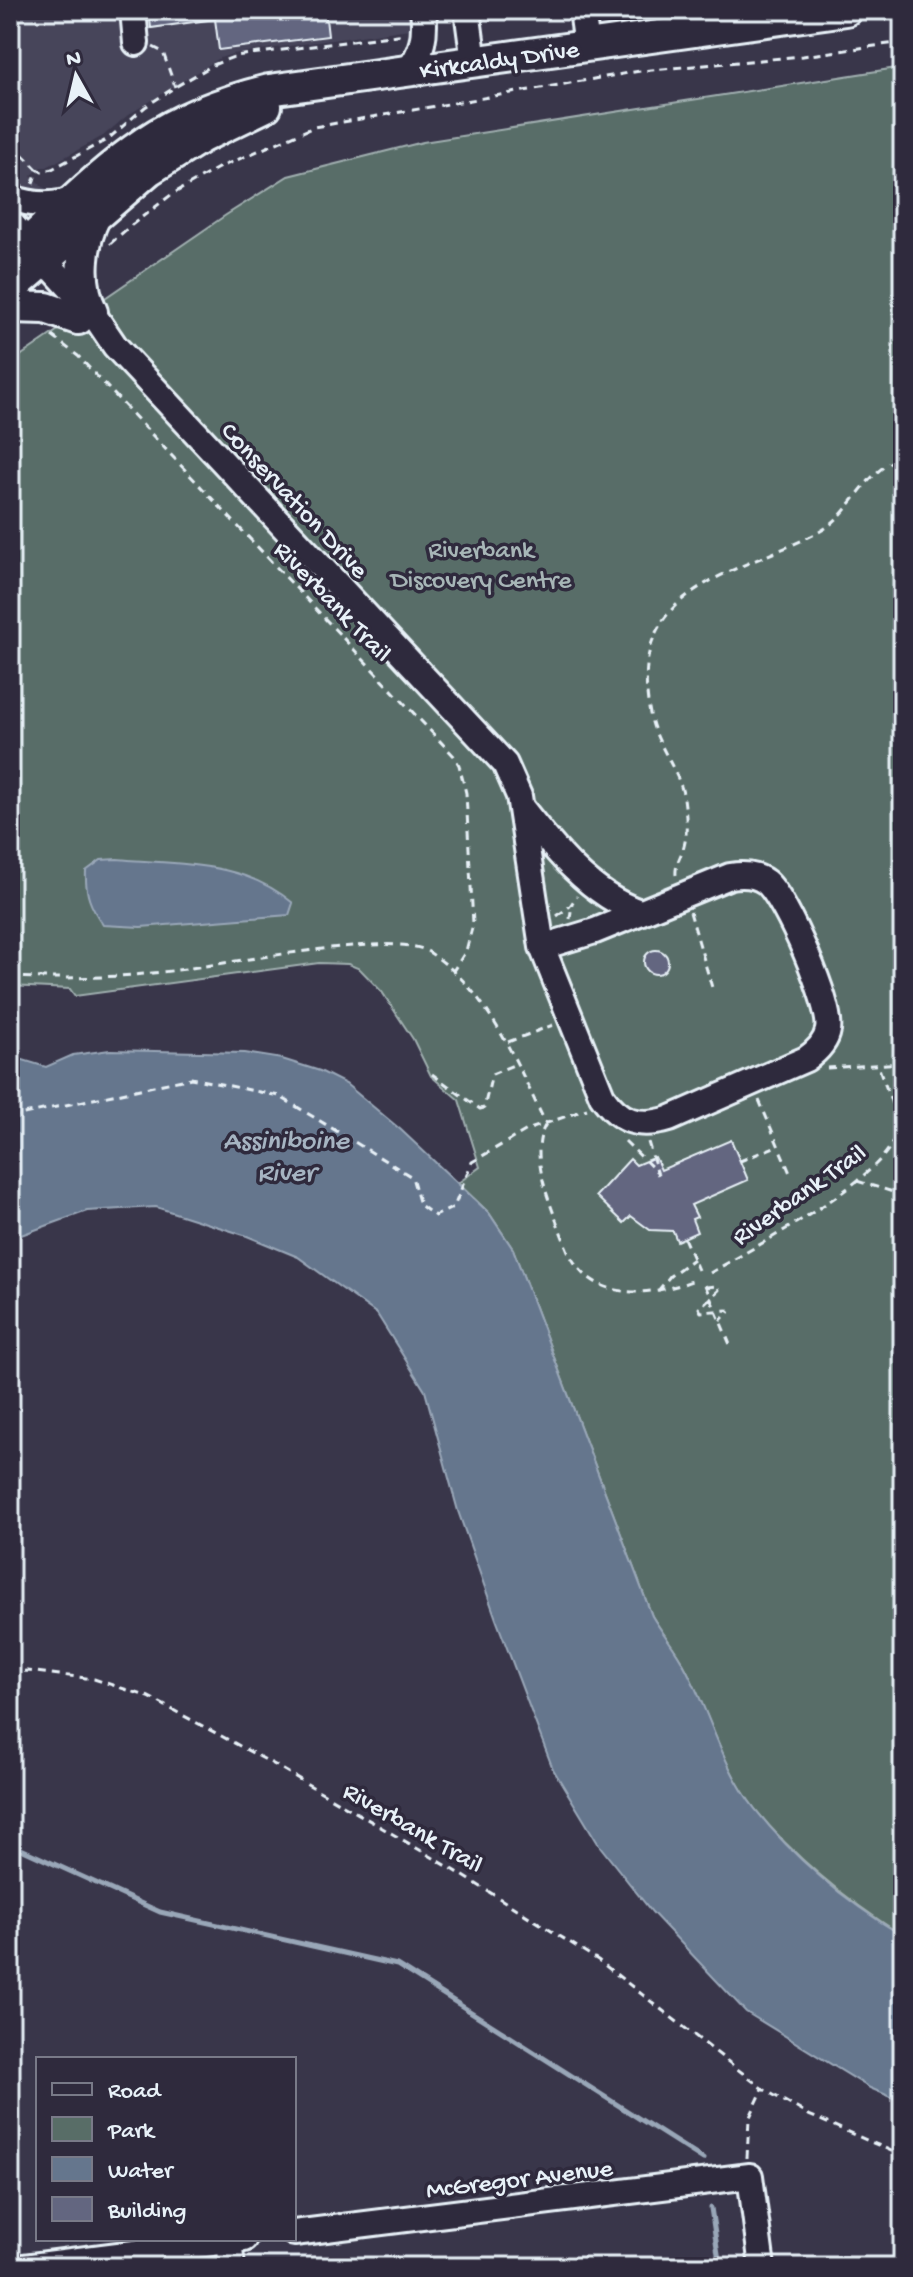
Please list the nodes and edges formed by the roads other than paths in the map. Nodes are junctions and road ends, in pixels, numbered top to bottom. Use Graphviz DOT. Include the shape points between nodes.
graph roads {
  1 [pos="133,10"];
  2 [pos="423,10"];
  3 [pos="467,10"];
  4 [pos="582,10"];
  5 [pos="846,10"];
  6 [pos="706,20"];
  7 [pos="136,43"];
  8 [pos="587,46"];
  9 [pos="474,62"];
  10 [pos="407,71"];
  11 [pos="10,197"];
  12 [pos="88,205"];
  13 [pos="20,256"];
  14 [pos="10,307"];
  15 [pos="85,316"];
  16 [pos="521,807"];
  17 [pos="640,912"];
  18 [pos="540,940"];
  19 [pos="296,2233"];
  20 [pos="228,2241"];
  21 [pos="236,2241"];
  22 [pos="24,2267"];
  23 [pos="232,2267"];
  24 [pos="762,2267"];
  1 -- 7 [label="street"];
  2 -- 10 [label="street" via="420,53"];
  3 -- 9 [label="street"];
  4 -- 8 [label="street"];
  5 -- 6 [label="main road, Kirkcaldy Drive"];
  6 -- 8 [label="main road, Kirkcaldy Drive"];
  8 -- 9 [label="main road, Kirkcaldy Drive"];
  9 -- 10 [label="main road, Kirkcaldy Drive"];
  10 -- 12 [label="main road, Kirkcaldy Drive" via="269,90 214,105 144,142"];
  11 -- 12 [label="street" via="29,203"];
  12 -- 13 [label="main road, Kirkcaldy Drive"];
  12 -- 15 [label="main road"];
  13 -- 15 [label="street, Conservation Drive"];
  14 -- 15 [label="main road"];
  15 -- 16 [label="street, Conservation Drive" via="505,764"];
  16 -- 17 [label="street" via="591,883 615,902"];
  16 -- 18 [label="street, Conservation Drive"];
  17 -- 18 [label="street, Conservation Drive" via="582,936"];
  17 -- 18 [label="street, Conservation Drive" via="730,876 750,875 767,882 783,905 826,1005 825,1040 817,1051 679,1115 645,1124 625,1120 608,1105"];
  19 -- 24 [label="street, McGregor Avenue" via="750,2176"];
  20 -- 22 [label="street"];
  21 -- 23 [label="street"];
}
